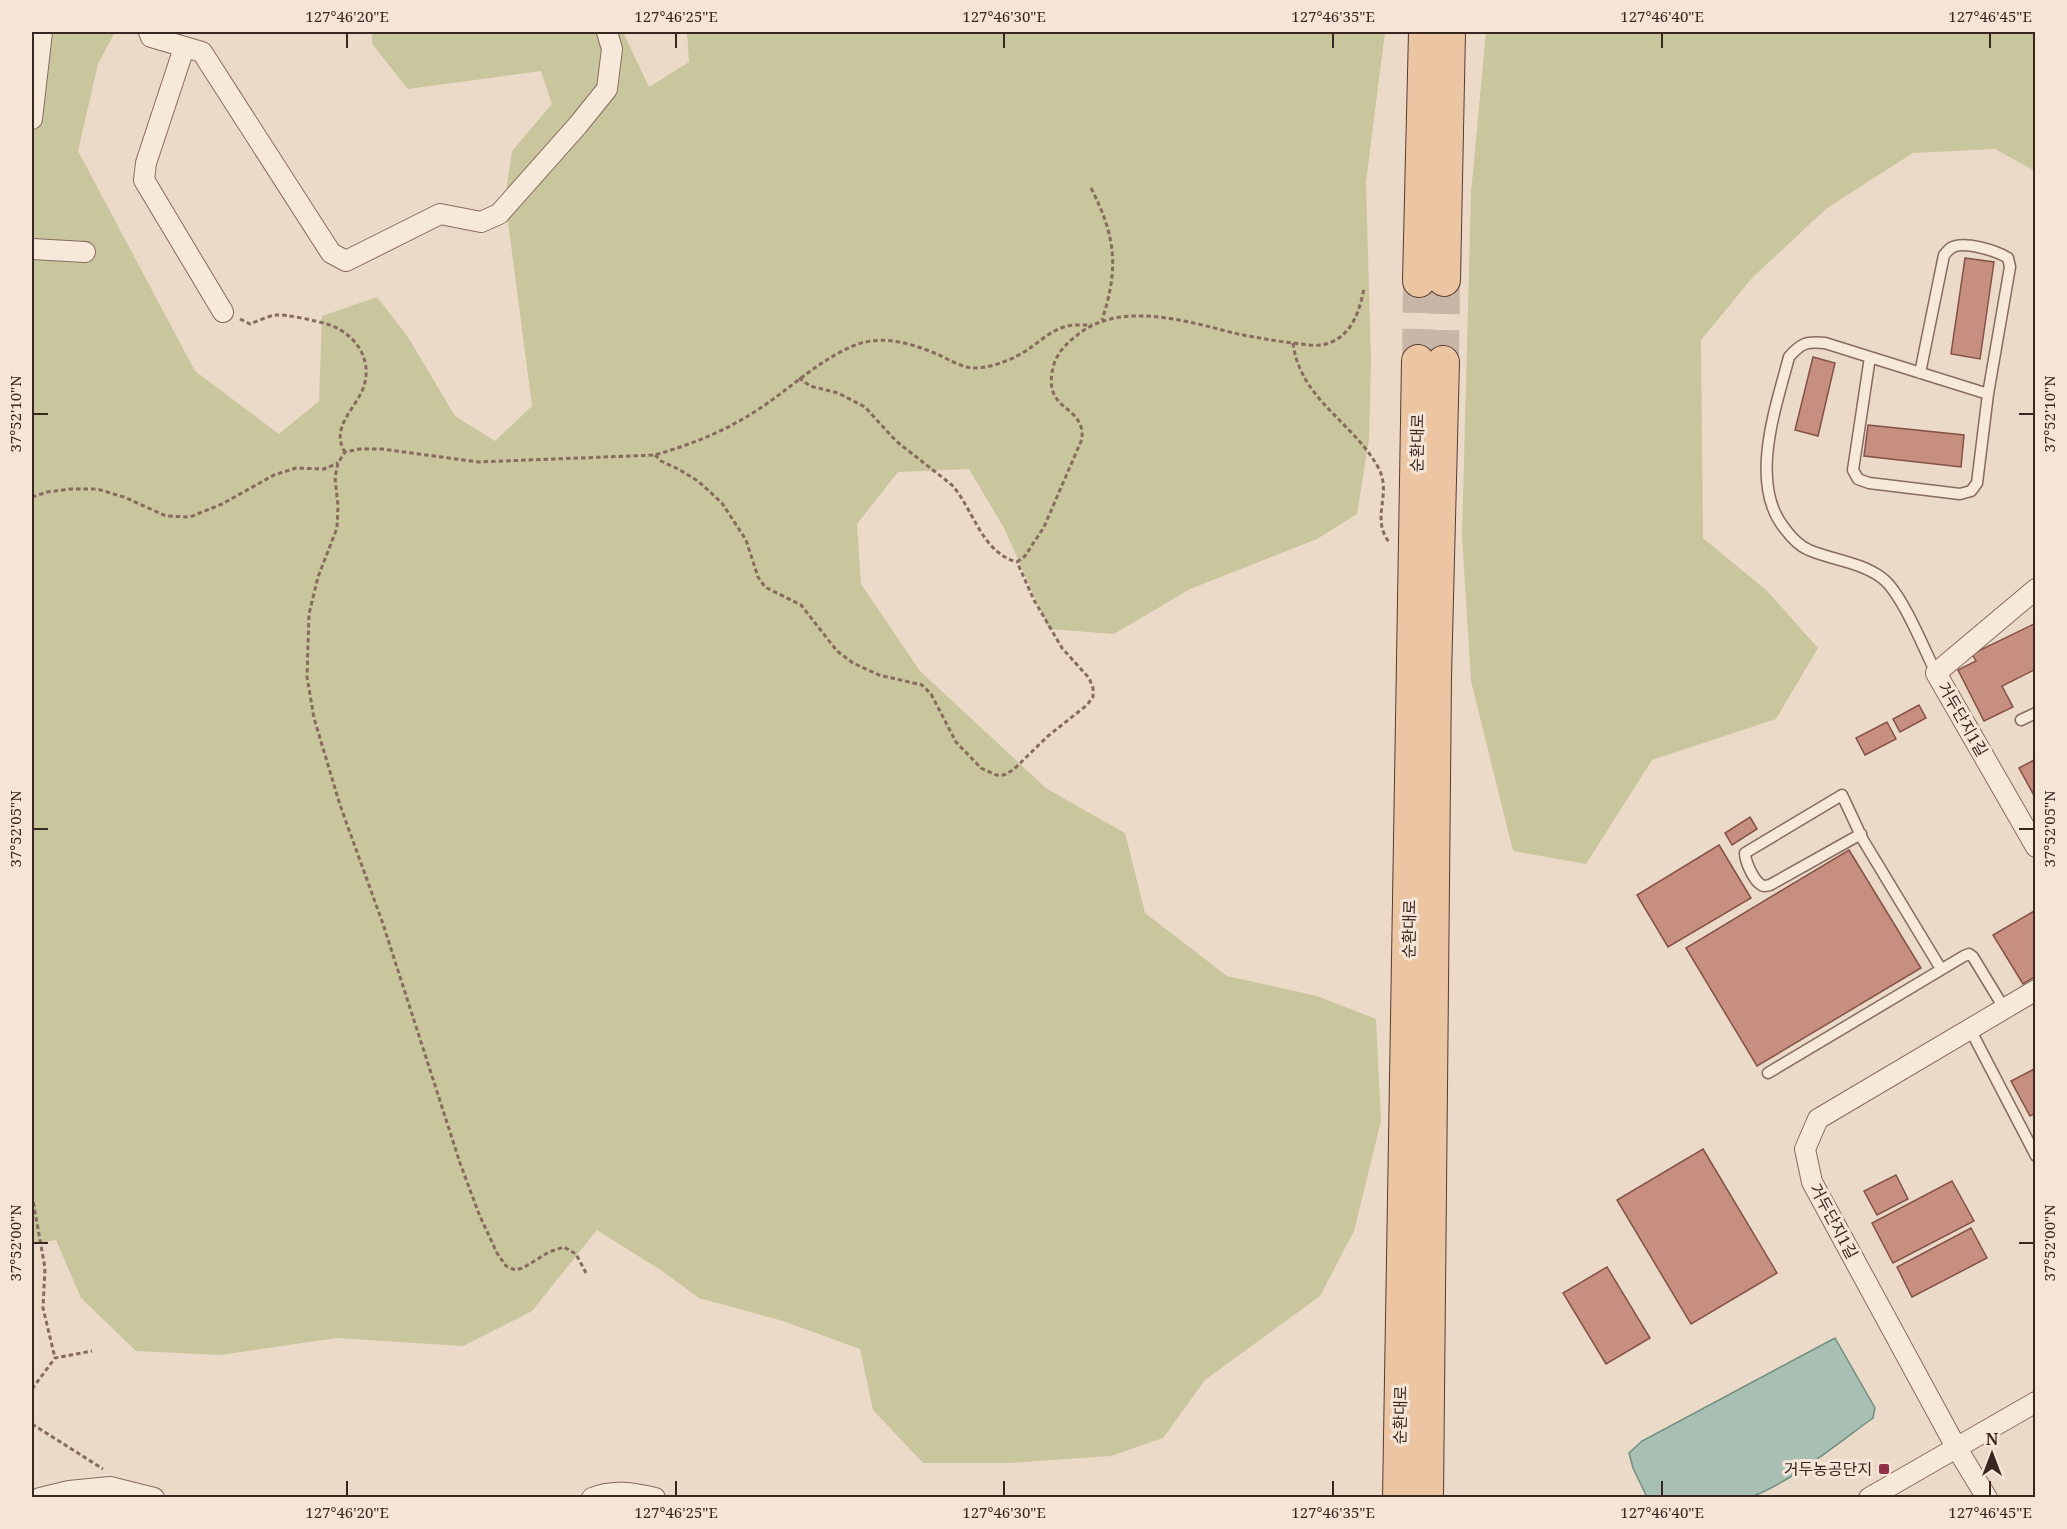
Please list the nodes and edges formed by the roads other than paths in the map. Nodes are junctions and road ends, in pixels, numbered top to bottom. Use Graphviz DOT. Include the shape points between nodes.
graph roads {
  1 [pos="42,32"];
  2 [pos="149,32"];
  3 [pos="607,32"];
  4 [pos="1425,32"];
  5 [pos="1449,32"];
  6 [pos="184,48"];
  7 [pos="32,119"];
  8 [pos="32,249"];
  9 [pos="85,252"];
  10 [pos="223,312"];
  11 [pos="1870,357"];
  12 [pos="1920,373"];
  13 [pos="1988,394"];
  14 [pos="2036,589"];
  15 [pos="1936,673"];
  16 [pos="2036,713"];
  17 [pos="2021,720"];
  18 [pos="1861,834"];
  19 [pos="2036,846"];
  20 [pos="1941,969"];
  21 [pos="2036,990"];
  22 [pos="2004,1008"];
  23 [pos="1970,1029"];
  24 [pos="1768,1073"];
  25 [pos="2036,1156"];
  26 [pos="2036,1402"];
  27 [pos="1956,1446"];
  28 [pos="40,1497"];
  29 [pos="154,1497"];
  30 [pos="592,1497"];
  31 [pos="655,1497"];
  32 [pos="1399,1497"];
  33 [pos="1427,1497"];
  34 [pos="1869,1497"];
  35 [pos="1986,1497"];
  1 -- 7 [label="street"];
  2 -- 6 [label="street" via="151,37"];
  3 -- 6 [label="street" via="612,49 607,89 500,214 481,222 440,214 346,261 331,253 202,52"];
  4 -- 5 [label="main road" via="1432,281"];
  6 -- 10 [label="street" via="144,180"];
  8 -- 9 [label="street"];
  11 -- 12 [label="lane"];
  11 -- 13 [label="lane" via="1854,470 1858,479 1869,483 1960,494 1971,491 1977,483"];
  11 -- 15 [label="lane" via="1810,342 1789,357 1769,435 1770,504 1778,522 1807,549 1882,578 1896,594"];
  12 -- 13 [label="lane"];
  12 -- 13 [label="lane" via="1944,255 1961,245 1998,252 2008,258 2010,267"];
  14 -- 15 [label="street, 거두단지1길"];
  15 -- 19 [label="street, 거두단지1길"];
  16 -- 17 [label="lane"];
  18 -- 18 [label="lane" via="1842,795 1745,853 1745,859 1759,883 1770,885"];
  18 -- 20 [label="lane"];
  20 -- 22 [label="lane" via="1969,954"];
  20 -- 24 [label="lane"];
  21 -- 22 [label="street, 거두단지1길"];
  22 -- 23 [label="street, 거두단지1길"];
  23 -- 25 [label="lane"];
  23 -- 27 [label="street, 거두단지1길" via="1818,1119 1805,1149 1812,1182"];
  26 -- 27 [label="street"];
  27 -- 34 [label="street"];
  27 -- 35 [label="street, 거두단지1길"];
  28 -- 29 [label="street" via="110,1487"];
  30 -- 31 [label="street" via="604,1492"];
  32 -- 33 [label="main road, 순환대로" via="1430,362 1435,677"];
}
